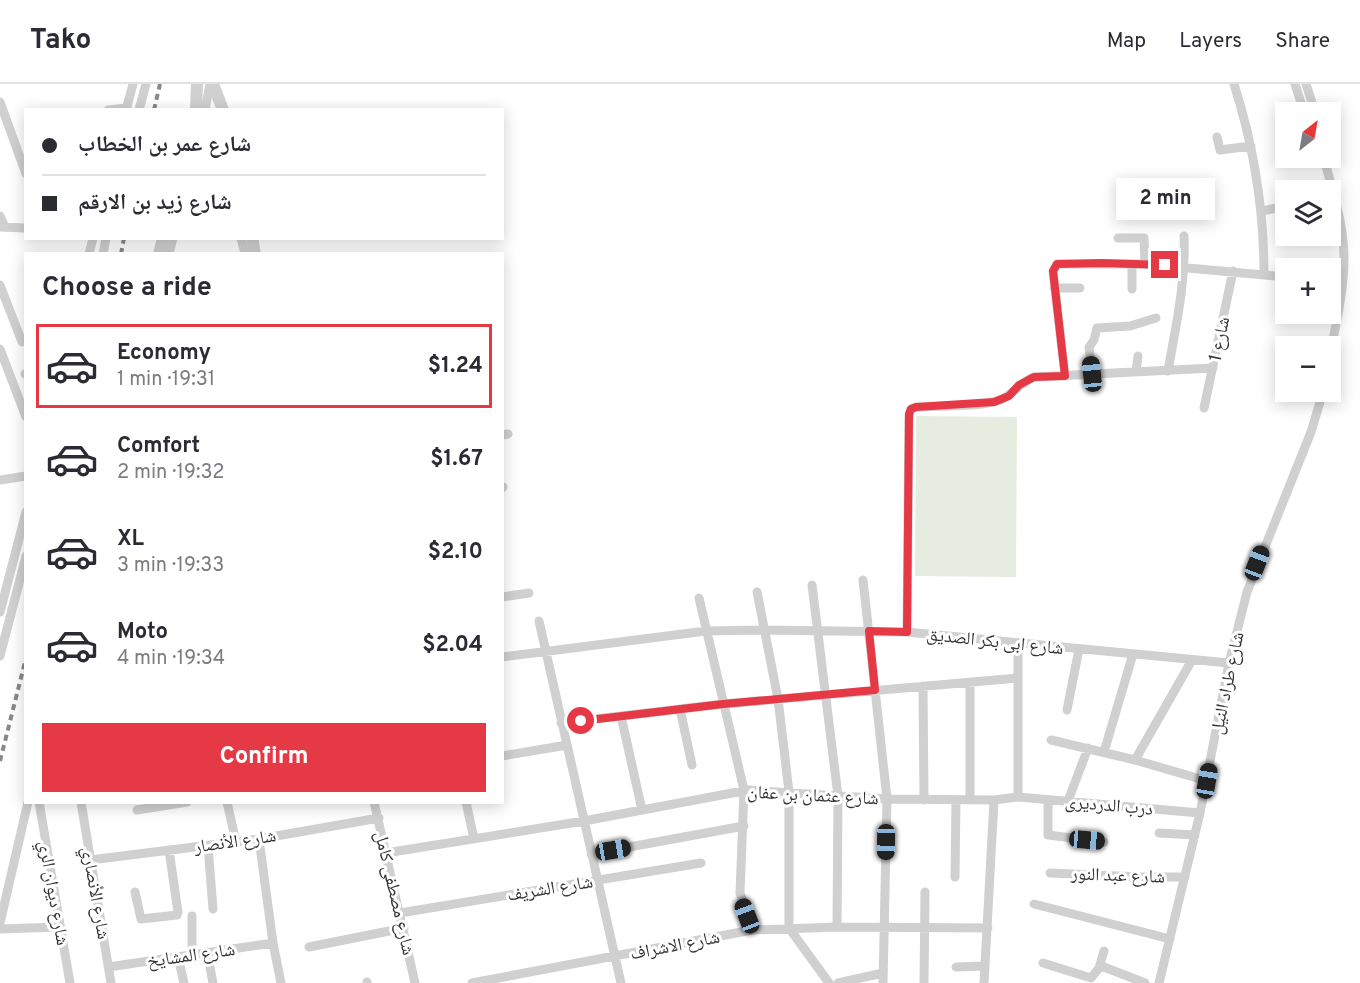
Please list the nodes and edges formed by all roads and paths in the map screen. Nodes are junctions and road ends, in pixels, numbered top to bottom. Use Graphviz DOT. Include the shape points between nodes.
graph roads {
  1 [pos="134,84"];
  2 [pos="146,84"];
  3 [pos="197,84"];
  4 [pos="1234,84"];
  5 [pos="1295,84"];
  6 [pos="1306,84"];
  7 [pos="210,88"];
  8 [pos="0,102"];
  9 [pos="1301,102"];
  10 [pos="1312,102"];
  11 [pos="127,108"];
  12 [pos="140,108"];
  13 [pos="196,108"];
  14 [pos="205,108"];
  15 [pos="211,108"];
  16 [pos="222,108"];
  17 [pos="1217,137"];
  18 [pos="1251,146"];
  19 [pos="24,168"];
  20 [pos="1275,208"];
  21 [pos="1262,211"];
  22 [pos="0,216"];
  23 [pos="1341,226"];
  24 [pos="2,227"];
  25 [pos="24,228"];
  26 [pos="1184,236"];
  27 [pos="1118,238"];
  28 [pos="1132,264"];
  29 [pos="1145,264"];
  30 [pos="1185,266"];
  31 [pos="1233,271"];
  32 [pos="1263,274"];
  33 [pos="1275,276"];
  34 [pos="0,285"];
  35 [pos="1342,285"];
  36 [pos="1054,288"];
  37 [pos="1080,288"];
  38 [pos="1132,289"];
  39 [pos="1156,318"];
  40 [pos="1333,336"];
  41 [pos="22,342"];
  42 [pos="0,349"];
  43 [pos="1138,356"];
  44 [pos="1213,368"];
  45 [pos="1168,370"];
  46 [pos="1136,372"];
  47 [pos="1092,374"];
  48 [pos="1065,376"];
  49 [pos="1320,402"];
  50 [pos="1204,408"];
  51 [pos="24,412"];
  52 [pos="24,476"];
  53 [pos="1,477"];
  54 [pos="24,520"];
  55 [pos="24,564"];
  56 [pos="863,580"];
  57 [pos="812,585"];
  58 [pos="757,592"];
  59 [pos="529,593"];
  60 [pos="504,597"];
  61 [pos="699,598"];
  62 [pos="0,612"];
  63 [pos="539,621"];
  64 [pos="763,630"];
  65 [pos="706,631"];
  66 [pos="818,631"];
  67 [pos="869,631"];
  68 [pos="907,632"];
  69 [pos="1018,643"];
  70 [pos="1079,649"];
  71 [pos="545,651"];
  72 [pos="1133,654"];
  73 [pos="0,656"];
  74 [pos="504,657"];
  75 [pos="1192,660"];
  76 [pos="1229,663"];
  77 [pos="1018,678"];
  78 [pos="970,682"];
  79 [pos="923,686"];
  80 [pos="875,690"];
  81 [pos="827,695"];
  82 [pos="778,699"];
  83 [pos="723,704"];
  84 [pos="680,709"];
  85 [pos="1067,710"];
  86 [pos="621,716"];
  87 [pos="561,723"];
  88 [pos="1051,740"];
  89 [pos="567,745"];
  90 [pos="1088,748"];
  91 [pos="1104,752"];
  92 [pos="504,756"];
  93 [pos="1135,760"];
  94 [pos="692,765"];
  95 [pos="1207,781"];
  96 [pos="744,790"];
  97 [pos="789,792"];
  98 [pos="838,796"];
  99 [pos="1018,797"];
  100 [pos="887,799"];
  101 [pos="924,800"];
  102 [pos="956,800"];
  103 [pos="970,800"];
  104 [pos="994,800"];
  105 [pos="1048,800"];
  106 [pos="1068,801"];
  107 [pos="28,804"];
  108 [pos="39,804"];
  109 [pos="81,804"];
  110 [pos="174,804"];
  111 [pos="227,804"];
  112 [pos="375,804"];
  113 [pos="466,804"];
  114 [pos="136,810"];
  115 [pos="642,810"];
  116 [pos="1200,813"];
  117 [pos="379,818"];
  118 [pos="584,821"];
  119 [pos="744,826"];
  120 [pos="1159,833"];
  121 [pos="1195,835"];
  122 [pos="259,839"];
  123 [pos="474,839"];
  124 [pos="236,842"];
  125 [pos="1104,842"];
  126 [pos="208,846"];
  127 [pos="169,850"];
  128 [pos="386,853"];
  129 [pos="591,854"];
  130 [pos="90,860"];
  131 [pos="701,864"];
  132 [pos="1050,873"];
  133 [pos="956,877"];
  134 [pos="1185,877"];
  135 [pos="597,880"];
  136 [pos="135,892"];
  137 [pos="925,892"];
  138 [pos="1034,904"];
  139 [pos="213,909"];
  140 [pos="400,913"];
  141 [pos="192,916"];
  142 [pos="0,923"];
  143 [pos="60,927"];
  144 [pos="837,927"];
  145 [pos="884,927"];
  146 [pos="0,928"];
  147 [pos="404,928"];
  148 [pos="789,928"];
  149 [pos="925,928"];
  150 [pos="988,928"];
  151 [pos="752,930"];
  152 [pos="1170,939"];
  153 [pos="273,943"];
  154 [pos="309,947"];
  155 [pos="1104,951"];
  156 [pos="207,952"];
  157 [pos="192,955"];
  158 [pos="178,957"];
  159 [pos="614,957"];
  160 [pos="1043,963"];
  161 [pos="985,966"];
  162 [pos="108,967"];
  163 [pos="956,967"];
  164 [pos="1099,968"];
  165 [pos="883,978"];
  166 [pos="70,983"];
  167 [pos="111,983"];
  168 [pos="184,983"];
  169 [pos="213,983"];
  170 [pos="281,983"];
  171 [pos="415,983"];
  172 [pos="472,983"];
  173 [pos="621,983"];
  174 [pos="830,983"];
  175 [pos="838,983"];
  176 [pos="924,983"];
  177 [pos="984,983"];
  178 [pos="1145,983"];
  179 [pos="1159,983"];
  1 -- 11 [label="street"];
  2 -- 12 [label="street"];
  3 -- 13 [label="street"];
  4 -- 18 [label="street"];
  5 -- 9 [label="street"];
  6 -- 10 [label="street"];
  7 -- 14 [label="street"];
  7 -- 15 [label="street"];
  7 -- 16 [label="street"];
  8 -- 19 [label="street"];
  17 -- 18 [label="street" via="1220,150"];
  18 -- 21 [label="street"];
  20 -- 21 [label="street"];
  21 -- 32 [label="street"];
  22 -- 24 [label="street"];
  23 -- 35 [label="street"];
  24 -- 25 [label="street"];
  26 -- 30 [label="street"];
  27 -- 29 [label="street" via="1144,238"];
  28 -- 29 [label="street"];
  28 -- 36 [label="street" via="1061,263 1054,267"];
  28 -- 38 [label="street"];
  29 -- 30 [label="street"];
  30 -- 31 [label="street"];
  30 -- 45 [label="street"];
  31 -- 32 [label="street"];
  31 -- 44 [label="street, شارع 1"];
  32 -- 33 [label="street"];
  34 -- 41 [label="street"];
  35 -- 40 [label="street"];
  36 -- 37 [label="street"];
  36 -- 48 [label="street"];
  39 -- 47 [label="street" via="1130,326 1097,328 1089,345"];
  42 -- 51 [label="street"];
  43 -- 46 [label="street"];
  44 -- 45 [label="street"];
  44 -- 50 [label="street, شارع 1"];
  45 -- 46 [label="street"];
  46 -- 47 [label="street"];
  47 -- 48 [label="street"];
  48 -- 68 [label="street" via="1034,377 994,402 911,409"];
  49 -- 76 [label="street, شارع طراد النيل" via="1251,582"];
  52 -- 53 [label="street"];
  54 -- 62 [label="street"];
  55 -- 73 [label="street"];
  56 -- 67 [label="street"];
  57 -- 66 [label="street"];
  58 -- 64 [label="street"];
  59 -- 60 [label="street"];
  61 -- 65 [label="street"];
  63 -- 71 [label="street"];
  64 -- 65 [label="street, شارع ابى بكر الصديق"];
  64 -- 66 [label="street, شارع ابى بكر الصديق"];
  64 -- 82 [label="street"];
  65 -- 71 [label="street, شارع ابى بكر الصديق"];
  65 -- 83 [label="street"];
  66 -- 67 [label="street, شارع ابى بكر الصديق"];
  66 -- 81 [label="street"];
  67 -- 68 [label="street, شارع ابى بكر الصديق"];
  67 -- 80 [label="street"];
  68 -- 69 [label="street, شارع ابى بكر الصديق"];
  69 -- 70 [label="street, شارع ابى بكر الصديق"];
  69 -- 77 [label="street"];
  70 -- 72 [label="street, شارع ابى بكر الصديق"];
  70 -- 85 [label="street"];
  71 -- 74 [label="street, شارع ابى بكر الصديق"];
  71 -- 87 [label="street"];
  72 -- 75 [label="street, شارع ابى بكر الصديق"];
  72 -- 91 [label="street"];
  75 -- 76 [label="street, شارع ابى بكر الصديق"];
  75 -- 93 [label="street"];
  76 -- 95 [label="street, شارع طراد النيل"];
  77 -- 78 [label="street"];
  77 -- 99 [label="street"];
  78 -- 79 [label="street"];
  78 -- 103 [label="street"];
  79 -- 80 [label="street"];
  79 -- 101 [label="street"];
  80 -- 81 [label="street"];
  80 -- 100 [label="street"];
  81 -- 82 [label="street"];
  81 -- 98 [label="street"];
  82 -- 83 [label="street"];
  82 -- 97 [label="street"];
  83 -- 84 [label="street"];
  83 -- 96 [label="street"];
  84 -- 86 [label="street"];
  84 -- 94 [label="street"];
  86 -- 87 [label="street"];
  86 -- 115 [label="street"];
  87 -- 89 [label="street"];
  88 -- 90 [label="street"];
  89 -- 92 [label="street"];
  89 -- 118 [label="street"];
  90 -- 91 [label="street"];
  90 -- 106 [label="street"];
  91 -- 93 [label="street"];
  93 -- 95 [label="street"];
  95 -- 116 [label="street, شارع طراد النيل"];
  96 -- 97 [label="street, شارع عثمان بن عفان"];
  96 -- 115 [label="street, شارع عثمان بن عفان"];
  96 -- 119 [label="street"];
  97 -- 98 [label="street, شارع عثمان بن عفان"];
  97 -- 148 [label="street"];
  98 -- 100 [label="street, شارع عثمان بن عفان"];
  98 -- 144 [label="street"];
  99 -- 104 [label="street, شارع عثمان بن عفان"];
  99 -- 105 [label="street, درب الدرديرى"];
  100 -- 101 [label="street, شارع عثمان بن عفان"];
  100 -- 145 [label="street"];
  101 -- 102 [label="street, شارع عثمان بن عفان"];
  102 -- 103 [label="street, شارع عثمان بن عفان"];
  102 -- 133 [label="street"];
  103 -- 104 [label="street, شارع عثمان بن عفان"];
  104 -- 150 [label="street"];
  105 -- 106 [label="street, درب الدرديرى"];
  105 -- 125 [label="street" via="1048,835"];
  106 -- 116 [label="street, درب الدرديرى"];
  107 -- 142 [label="street"];
  108 -- 143 [label="street, شارع ديوان الري"];
  109 -- 130 [label="street, شارع الأنصاري"];
  110 -- 114 [label="street"];
  111 -- 124 [label="street"];
  112 -- 117 [label="street, شارع مصطفى كامل"];
  113 -- 123 [label="street"];
  115 -- 118 [label="street, شارع عثمان بن عفان"];
  116 -- 121 [label="street, شارع طراد النيل"];
  117 -- 122 [label="street, شارع الأنصار"];
  117 -- 128 [label="street, شارع مصطفى كامل"];
  118 -- 123 [label="street, شارع عثمان بن عفان"];
  118 -- 129 [label="street"];
  119 -- 129 [label="street"];
  119 -- 151 [label="street" via="740,893"];
  120 -- 121 [label="street"];
  121 -- 134 [label="street, شارع طراد النيل"];
  122 -- 124 [label="street, شارع الأنصار"];
  122 -- 153 [label="street"];
  123 -- 128 [label="street, شارع عثمان بن عفان"];
  124 -- 126 [label="street, شارع الأنصار"];
  126 -- 127 [label="street, شارع الأنصار"];
  126 -- 139 [label="street"];
  127 -- 130 [label="street, شارع الأنصار"];
  127 -- 136 [label="street" via="177,915 141,919"];
  128 -- 140 [label="street, شارع مصطفى كامل"];
  129 -- 135 [label="street"];
  130 -- 162 [label="street, شارع الأنصاري"];
  131 -- 135 [label="street, شارع الشريف"];
  132 -- 134 [label="street, شارع عبد النور"];
  134 -- 152 [label="street, شارع طراد النيل"];
  135 -- 140 [label="street, شارع الشريف"];
  135 -- 159 [label="street"];
  137 -- 149 [label="street"];
  138 -- 152 [label="street"];
  140 -- 147 [label="street, شارع مصطفى كامل"];
  141 -- 157 [label="street"];
  143 -- 146 [label="street"];
  143 -- 166 [label="street, شارع ديوان الري"];
  144 -- 145 [label="street, شارع الاشراف"];
  144 -- 148 [label="street, شارع الاشراف"];
  145 -- 149 [label="street, شارع الاشراف"];
  145 -- 165 [label="street"];
  147 -- 154 [label="street"];
  147 -- 171 [label="street, شارع مصطفى كامل"];
  148 -- 151 [label="street, شارع الاشراف"];
  148 -- 174 [label="street"];
  149 -- 150 [label="street, شارع الاشراف"];
  149 -- 176 [label="street"];
  150 -- 161 [label="street"];
  151 -- 159 [label="street, شارع الاشراف"];
  152 -- 179 [label="street, شارع طراد النيل"];
  153 -- 156 [label="street, شارع المشايخ"];
  153 -- 170 [label="street"];
  155 -- 164 [label="street"];
  156 -- 157 [label="street, شارع المشايخ"];
  156 -- 169 [label="street"];
  157 -- 158 [label="street, شارع المشايخ"];
  158 -- 162 [label="street, شارع المشايخ"];
  158 -- 168 [label="street"];
  159 -- 172 [label="street, شارع الاشراف"];
  159 -- 173 [label="street"];
  160 -- 164 [label="street" via="1091,978"];
  161 -- 163 [label="street"];
  161 -- 177 [label="street"];
  162 -- 167 [label="street, شارع الأنصاري"];
  164 -- 178 [label="street"];
  165 -- 175 [label="street"];
}
